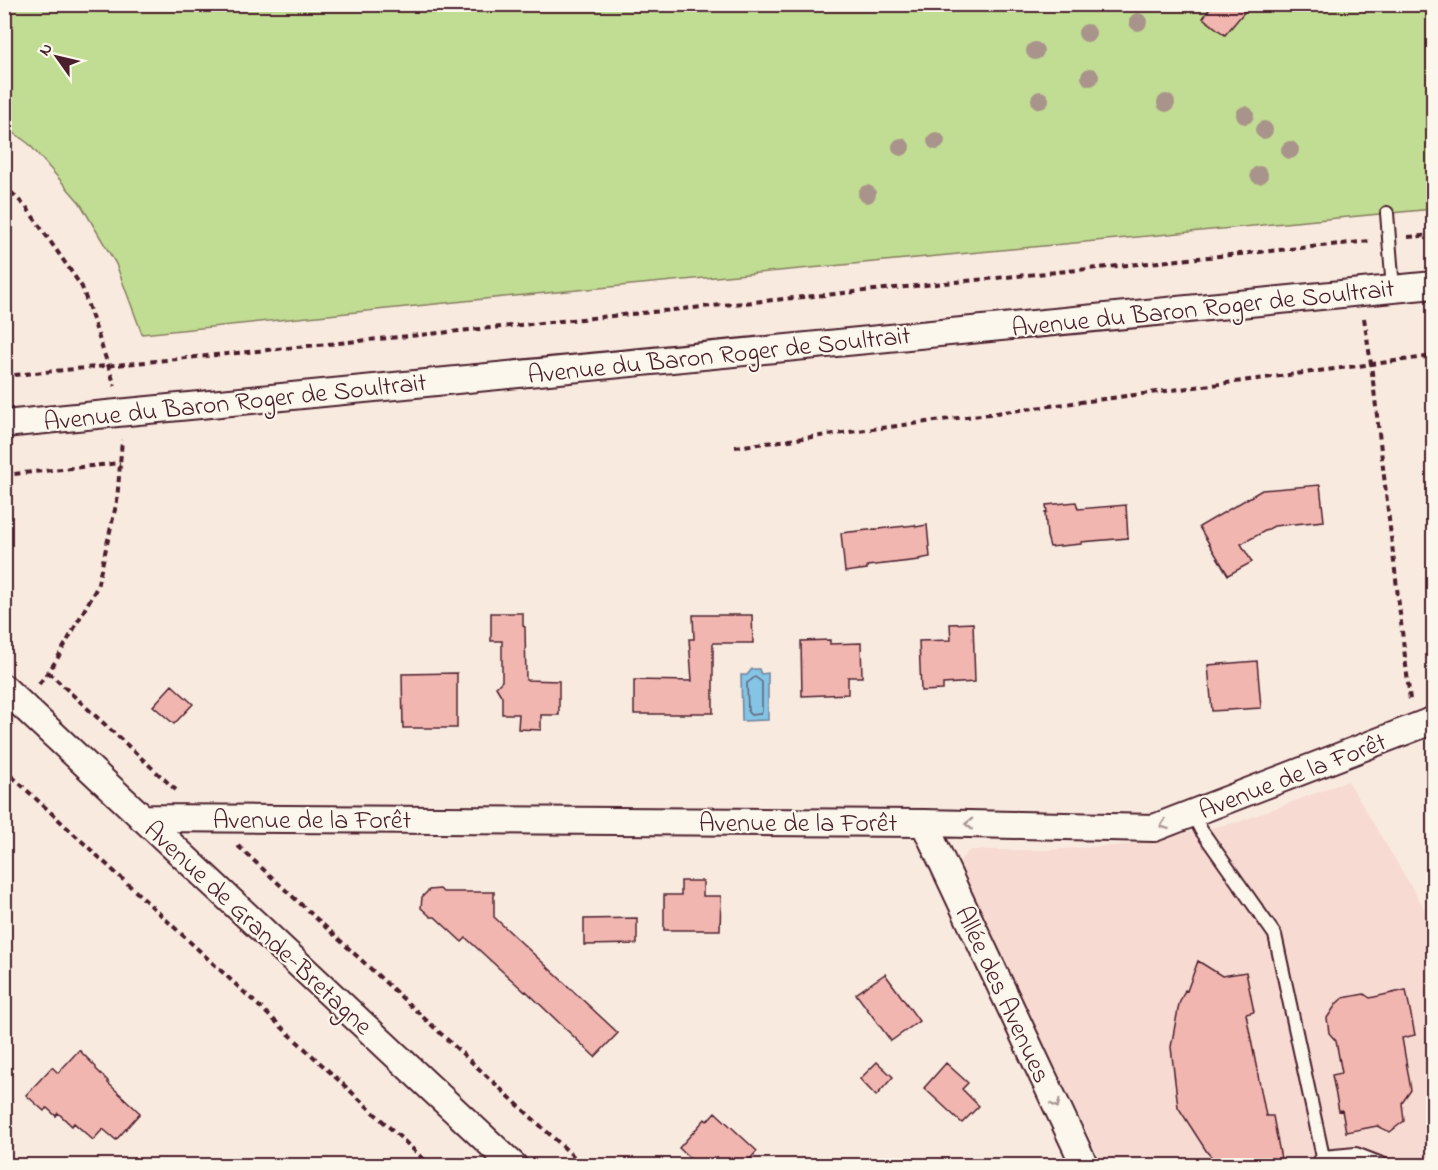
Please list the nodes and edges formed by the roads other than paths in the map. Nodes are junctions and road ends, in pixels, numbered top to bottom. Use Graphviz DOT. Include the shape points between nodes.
graph roads {
  1 [pos="1387,213"];
  2 [pos="1434,285"];
  3 [pos="1393,289"];
  4 [pos="4,424"];
  5 [pos="13,696"];
  6 [pos="1424,724"];
  7 [pos="1193,814"];
  8 [pos="142,818"];
  9 [pos="924,823"];
  10 [pos="1319,1161"];
  11 [pos="514,1166"];
  12 [pos="1085,1166"];
  13 [pos="1387,1166"];
  1 -- 3 [label="lane"];
  2 -- 3 [label="street, Avenue du Baron Roger de Soultrait"];
  3 -- 4 [label="street, Avenue du Baron Roger de Soultrait"];
  5 -- 8 [label="street, Avenue de Grande-Bretagne"];
  6 -- 7 [label="street, Avenue de la Forêt"];
  7 -- 9 [label="street, Avenue de la Forêt, one-way" via="1154,828"];
  7 -- 10 [label="lane" via="1200,830 1275,935"];
  8 -- 9 [label="street, Avenue de la Forêt"];
  8 -- 11 [label="street, Avenue de Grande-Bretagne"];
  9 -- 12 [label="street, Allée des Avenues, one-way"];
  10 -- 13 [label="lane" via="1356,1154"];
}
